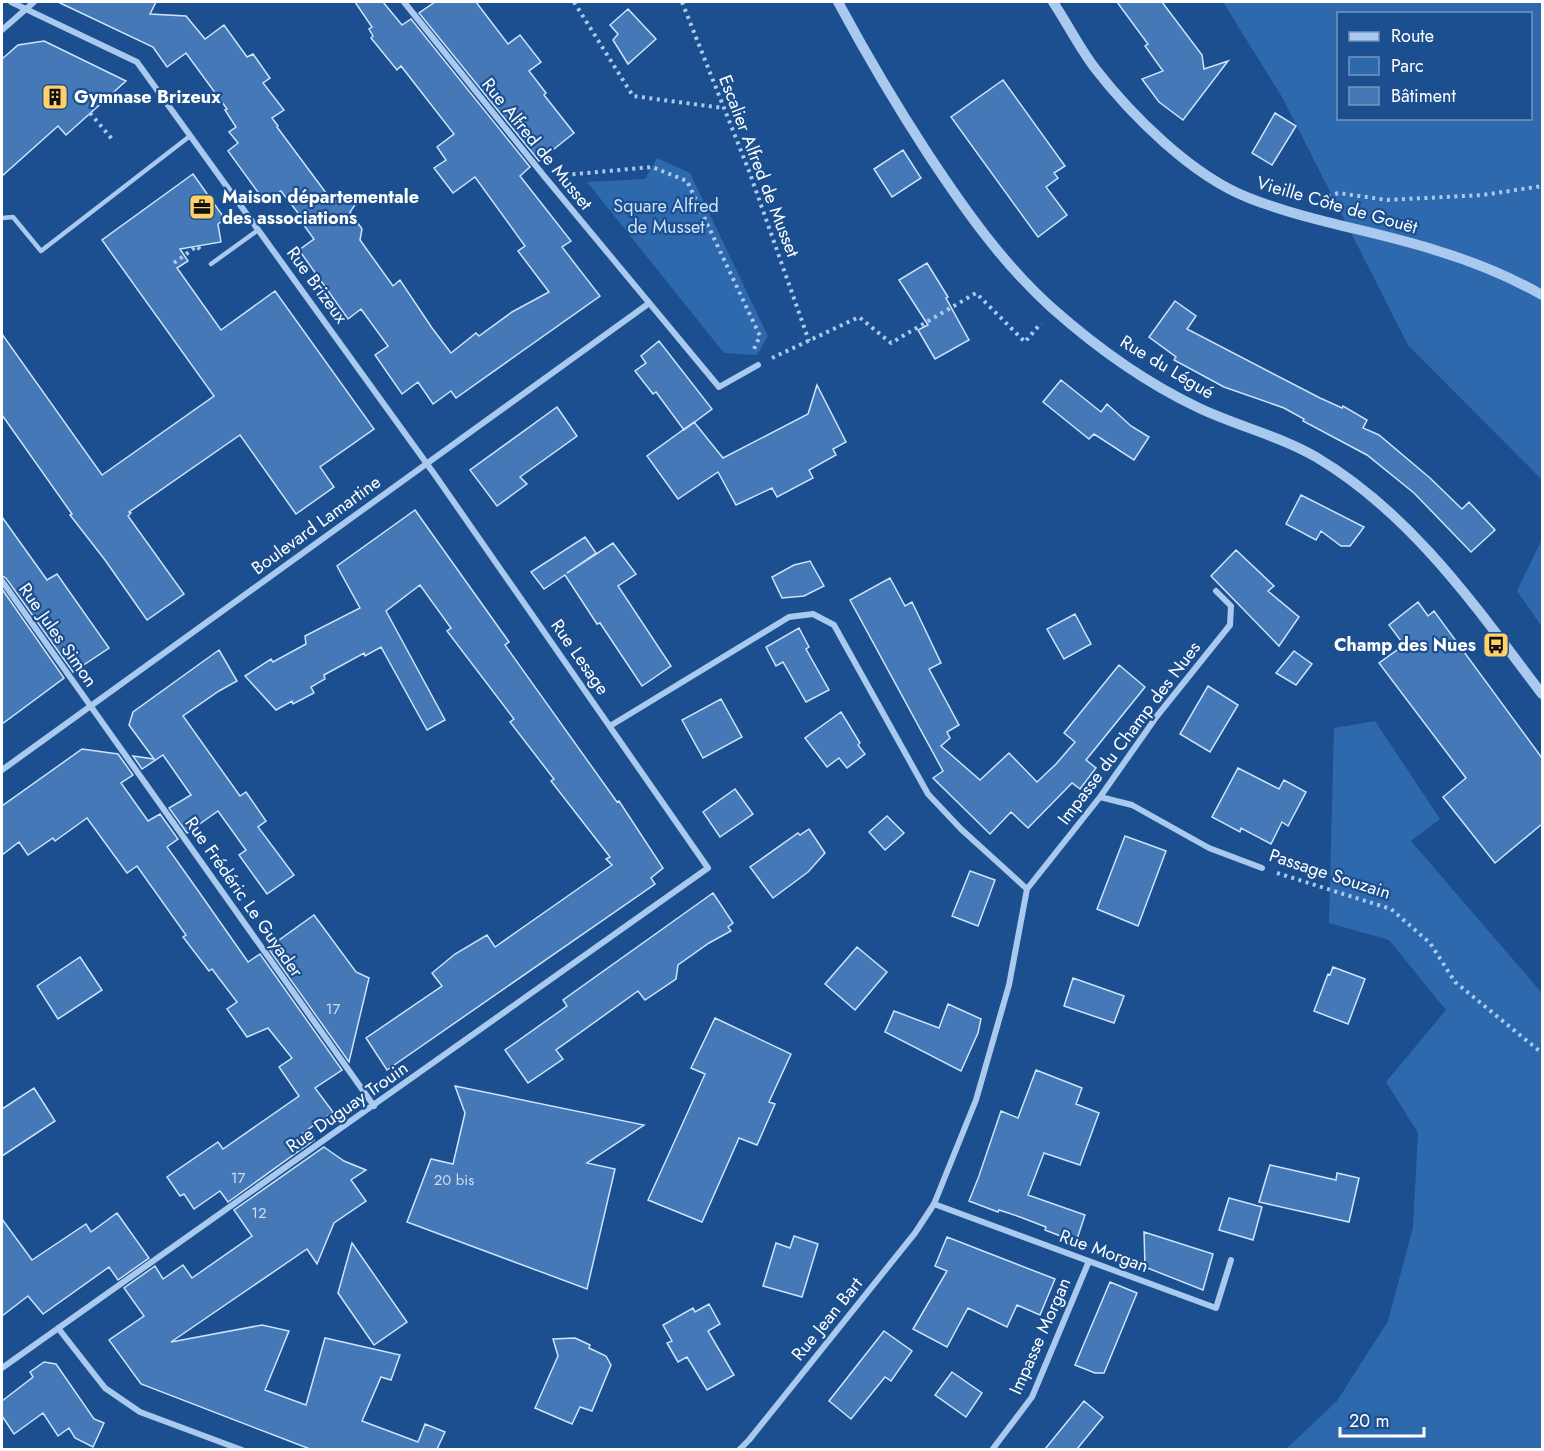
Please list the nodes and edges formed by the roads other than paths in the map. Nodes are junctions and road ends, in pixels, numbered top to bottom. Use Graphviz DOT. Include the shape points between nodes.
graph roads {
  1 [pos="11,2"];
  2 [pos="34,2"];
  3 [pos="404,2"];
  4 [pos="838,2"];
  5 [pos="1053,2"];
  6 [pos="26,8"];
  7 [pos="2,30"];
  8 [pos="190,136"];
  9 [pos="2,218"];
  10 [pos="258,230"];
  11 [pos="211,264"];
  12 [pos="1542,295"];
  13 [pos="648,304"];
  14 [pos="758,365"];
  15 [pos="426,464"];
  16 [pos="2,581"];
  17 [pos="1216,591"];
  18 [pos="1542,694"];
  19 [pos="90,706"];
  20 [pos="610,726"];
  21 [pos="2,770"];
  22 [pos="1100,797"];
  23 [pos="708,868"];
  24 [pos="1262,868"];
  25 [pos="1026,889"];
  26 [pos="374,1106"];
  27 [pos="934,1204"];
  28 [pos="1231,1260"];
  29 [pos="1089,1261"];
  30 [pos="58,1329"];
  31 [pos="2,1368"];
  32 [pos="242,1449"];
  33 [pos="739,1449"];
  34 [pos="992,1449"];
  1 -- 6 [label="street, Rue Brizeux"];
  2 -- 6 [label="street"];
  3 -- 13 [label="street, Rue Alfred de Musset"];
  4 -- 18 [label="street, Rue du Légué" via="869,60 954,194 1021,279 1121,362 1161,387 1314,456 1386,507 1452,576"];
  5 -- 12 [label="street, Vieille Côte de Gouët" via="1094,67 1186,161 1247,197 1436,250 1483,266"];
  6 -- 7 [label="street"];
  6 -- 8 [label="street, Rue Brizeux" via="137,63"];
  8 -- 9 [label="lane" via="42,251 14,217"];
  8 -- 10 [label="street, Rue Brizeux"];
  10 -- 11 [label="lane"];
  10 -- 15 [label="street, Rue Brizeux"];
  13 -- 14 [label="street, Rue Alfred de Musset" via="718,387"];
  13 -- 15 [label="street, Boulevard Lamartine"];
  15 -- 19 [label="street, Boulevard Lamartine"];
  15 -- 20 [label="street, Rue Lesage"];
  16 -- 19 [label="street, Rue Jules Simon"];
  17 -- 22 [label="street, Impasse du Champ des Nues" via="1231,606 1230,625 1157,716"];
  19 -- 21 [label="street, Boulevard Lamartine"];
  19 -- 26 [label="street, Rue Frédéric Le Guyader"];
  20 -- 23 [label="street, Rue Lesage"];
  20 -- 25 [label="street" via="789,617 813,614 834,625 928,795"];
  22 -- 24 [label="street, Passage Souzain" via="1132,805 1209,848"];
  22 -- 25 [label="street, Impasse du Champ des Nues"];
  23 -- 26 [label="street, Rue Duguay Trouin"];
  25 -- 27 [label="street, Rue Jean Bart" via="1009,985 976,1100"];
  26 -- 30 [label="street, Rue Duguay Trouin"];
  27 -- 29 [label="street, Rue Morgan"];
  27 -- 33 [label="street, Rue Jean Bart" via="915,1233"];
  28 -- 29 [label="street, Rue Morgan" via="1216,1308"];
  29 -- 34 [label="street, Impasse Morgan" via="1032,1397"];
  30 -- 31 [label="street, Rue Duguay Trouin"];
  30 -- 32 [label="street" via="105,1388 140,1412"];
}
